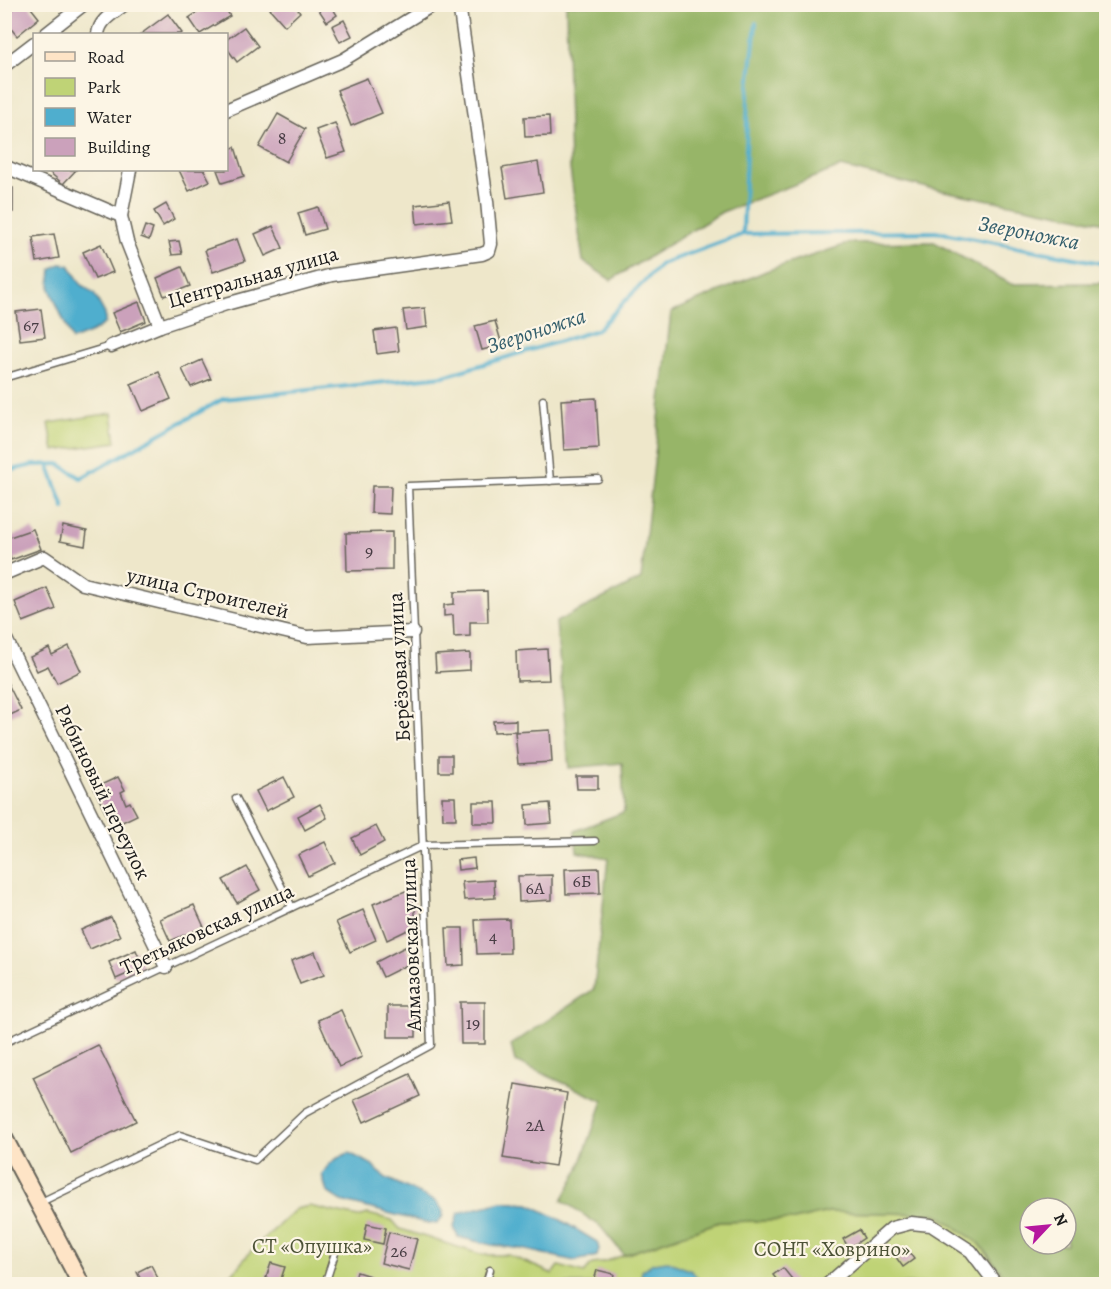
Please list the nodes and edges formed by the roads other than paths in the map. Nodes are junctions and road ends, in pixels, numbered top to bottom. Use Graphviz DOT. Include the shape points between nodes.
graph roads {
  1 [pos="84,4"];
  2 [pos="125,4"];
  3 [pos="434,4"];
  4 [pos="459,4"];
  5 [pos="47,33"];
  6 [pos="98,33"];
  7 [pos="33,44"];
  8 [pos="4,66"];
  9 [pos="228,109"];
  10 [pos="4,166"];
  11 [pos="130,171"];
  12 [pos="121,216"];
  13 [pos="160,326"];
  14 [pos="111,346"];
  15 [pos="4,378"];
  16 [pos="543,400"];
  17 [pos="598,479"];
  18 [pos="549,481"];
  19 [pos="4,574"];
  20 [pos="413,632"];
  21 [pos="4,635"];
  22 [pos="236,798"];
  23 [pos="595,841"];
  24 [pos="424,845"];
  25 [pos="292,907"];
  26 [pos="166,967"];
  27 [pos="4,1043"];
  28 [pos="4,1138"];
  29 [pos="39,1203"];
  30 [pos="336,1250"];
  31 [pos="489,1270"];
  32 [pos="81,1284"];
  33 [pos="325,1284"];
  34 [pos="486,1284"];
  35 [pos="828,1284"];
  36 [pos="996,1284"];
  1 -- 5 [label="street"];
  2 -- 6 [label="street" via="104,20"];
  3 -- 9 [label="street" via="343,60"];
  4 -- 13 [label="street, Центральная улица" via="487,201 489,251 332,275"];
  7 -- 8 [label="street"];
  10 -- 12 [label="street"];
  11 -- 12 [label="street"];
  12 -- 13 [label="street" via="127,242"];
  13 -- 14 [label="street, Центральная улица"];
  14 -- 15 [label="lane, Центральная улица"];
  16 -- 18 [label="lane"];
  17 -- 18 [label="lane"];
  18 -- 20 [label="lane, Берёзовая улица" via="408,486"];
  19 -- 20 [label="street, улица Строителей" via="44,557 83,584 307,637"];
  20 -- 24 [label="lane, Берёзовая улица"];
  21 -- 26 [label="street, Рябиновый переулок"];
  22 -- 25 [label="lane"];
  23 -- 24 [label="lane"];
  24 -- 25 [label="lane, Третьяковская улица"];
  24 -- 29 [label="lane, Алмазовская улица" via="431,1045 304,1113 255,1160 180,1135"];
  25 -- 26 [label="lane, Третьяковская улица"];
  26 -- 27 [label="lane, Третьяковская улица"];
  28 -- 29 [label="street"];
  29 -- 32 [label="street"];
  30 -- 33 [label="lane"];
  31 -- 34 [label="lane"];
  35 -- 36 [label="street" via="892,1228 910,1223 931,1226 971,1251"];
}
